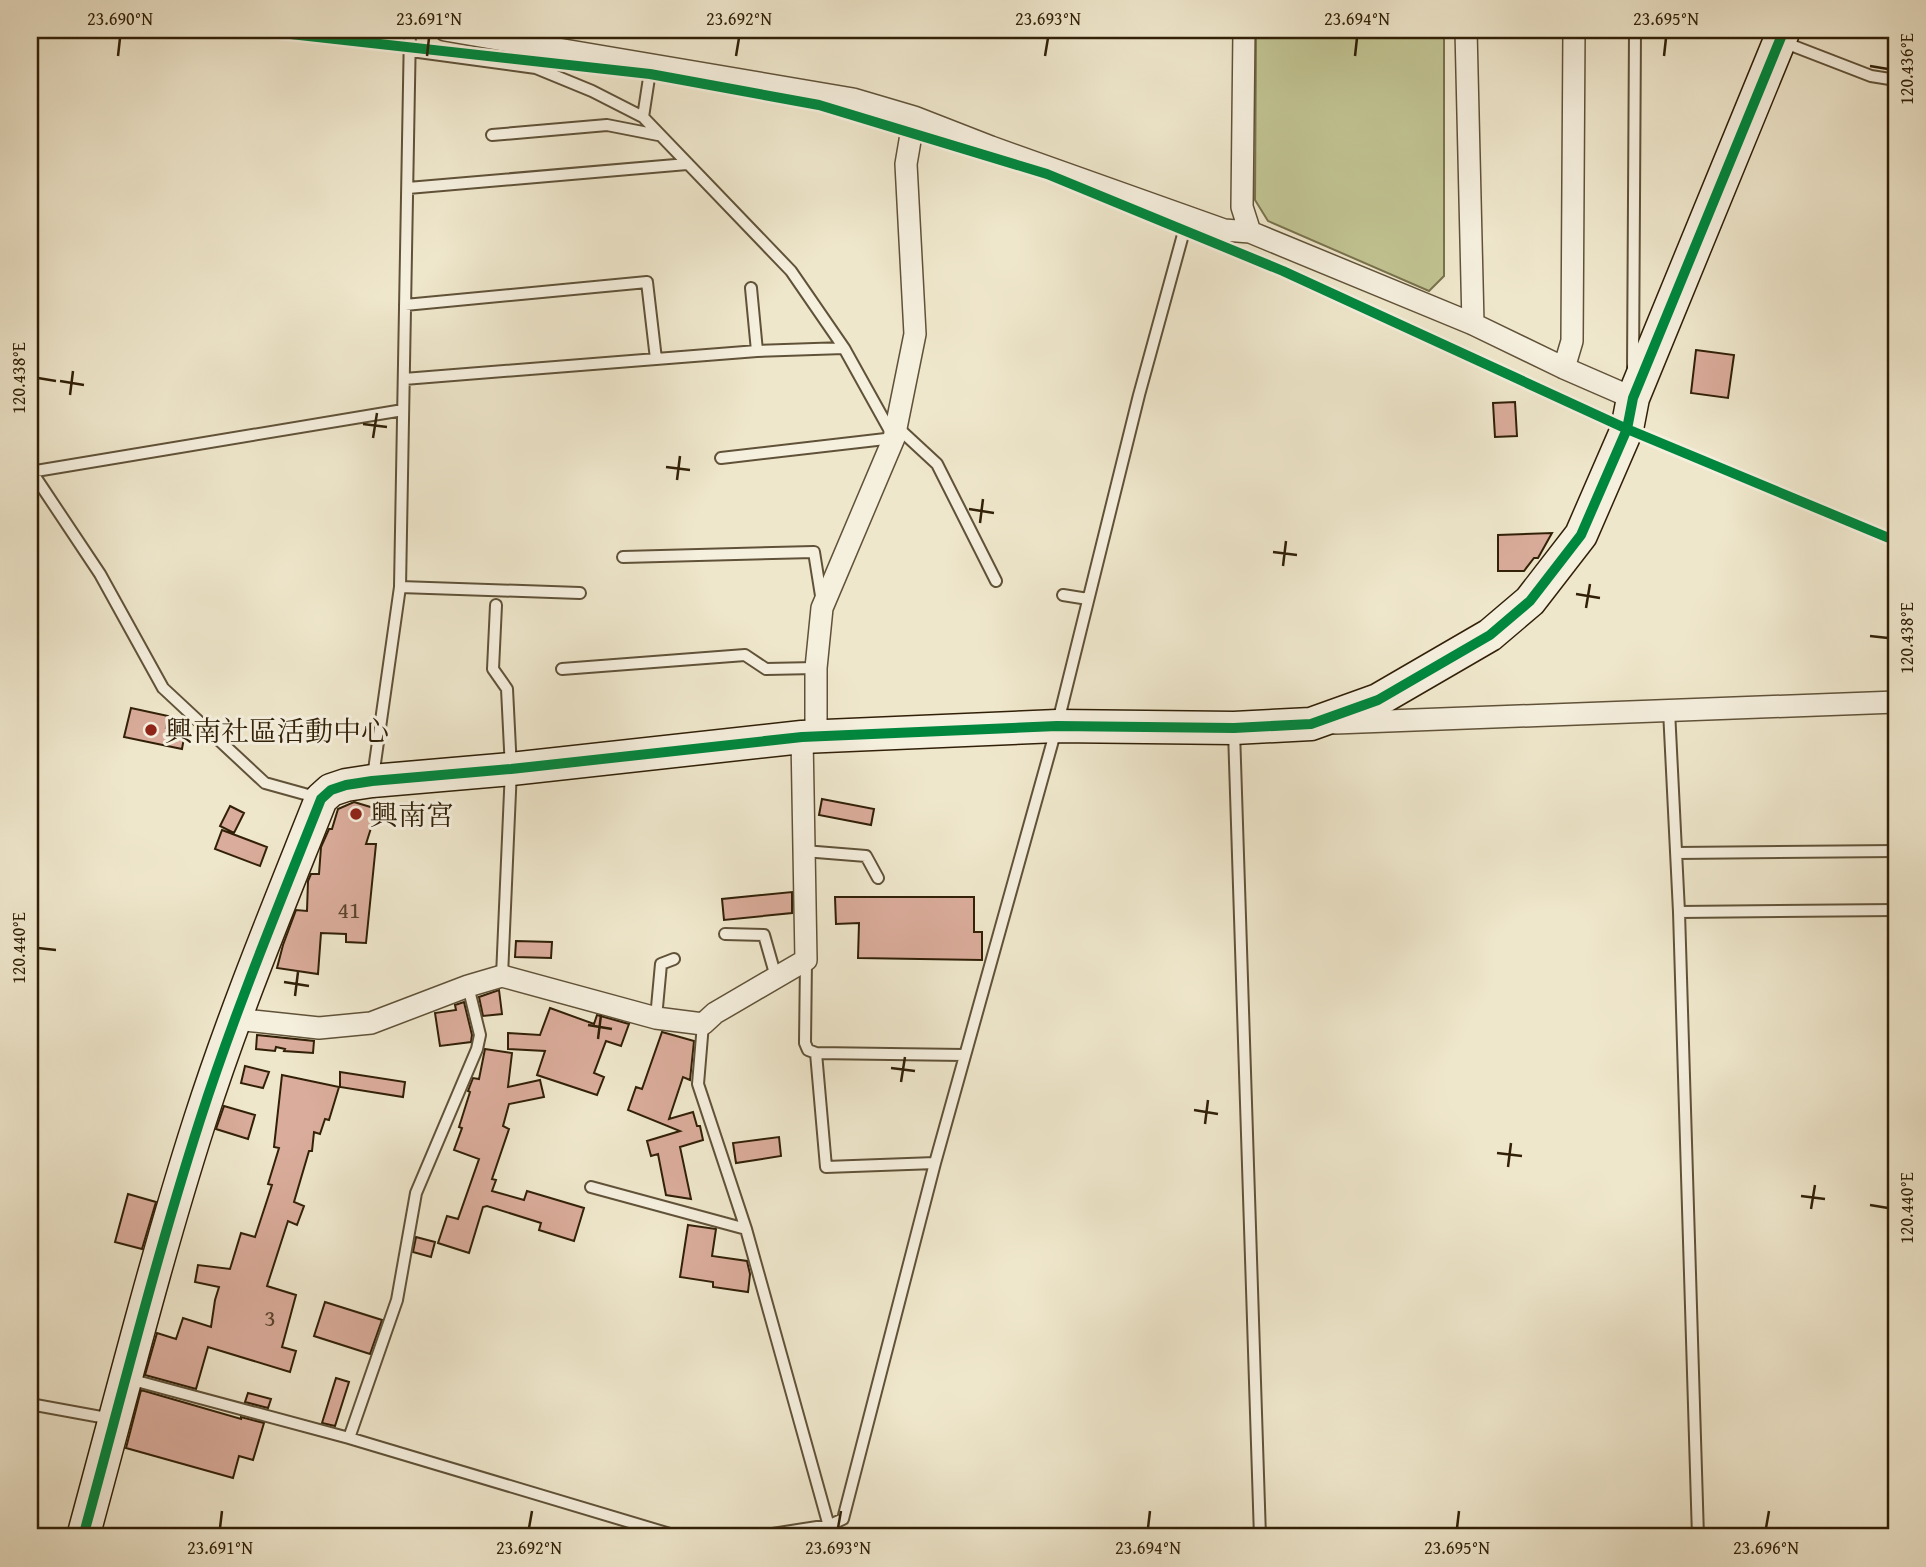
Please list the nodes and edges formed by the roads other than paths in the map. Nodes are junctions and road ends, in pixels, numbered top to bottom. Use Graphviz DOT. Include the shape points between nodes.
graph roads {
  1 [pos="410,30"];
  2 [pos="445,30"];
  3 [pos="1244,30"];
  4 [pos="1466,30"];
  5 [pos="1574,30"];
  6 [pos="1635,30"];
  7 [pos="1782,35"];
  8 [pos="411,51"];
  9 [pos="651,65"];
  10 [pos="1896,80"];
  11 [pos="642,117"];
  12 [pos="914,117"];
  13 [pos="492,135"];
  14 [pos="658,135"];
  15 [pos="687,164"];
  16 [pos="408,188"];
  17 [pos="1184,231"];
  18 [pos="1250,232"];
  19 [pos="751,288"];
  20 [pos="405,305"];
  21 [pos="1473,324"];
  22 [pos="844,348"];
  23 [pos="757,351"];
  24 [pos="656,359"];
  25 [pos="1564,368"];
  26 [pos="404,379"];
  27 [pos="1633,398"];
  28 [pos="403,410"];
  29 [pos="896,432"];
  30 [pos="721,458"];
  31 [pos="31,472"];
  32 [pos="623,557"];
  33 [pos="996,581"];
  34 [pos="400,587"];
  35 [pos="580,593"];
  36 [pos="1063,595"];
  37 [pos="1088,599"];
  38 [pos="496,605"];
  39 [pos="822,608"];
  40 [pos="816,668"];
  41 [pos="562,669"];
  42 [pos="1895,702"];
  43 [pos="1669,710"];
  44 [pos="1311,724"];
  45 [pos="1057,726"];
  46 [pos="1234,728"];
  47 [pos="1896,736"];
  48 [pos="809,737"];
  49 [pos="511,769"];
  50 [pos="372,781"];
  51 [pos="321,799"];
  52 [pos="804,851"];
  53 [pos="1896,851"];
  54 [pos="1676,853"];
  55 [pos="878,878"];
  56 [pos="1896,910"];
  57 [pos="1679,912"];
  58 [pos="725,934"];
  59 [pos="674,959"];
  60 [pos="806,960"];
  61 [pos="502,976"];
  62 [pos="776,977"];
  63 [pos="468,986"];
  64 [pos="656,1018"];
  65 [pos="235,1019"];
  66 [pos="703,1024"];
  67 [pos="816,1053"];
  68 [pos="964,1055"];
  69 [pos="935,1163"];
  70 [pos="592,1187"];
  71 [pos="746,1229"];
  72 [pos="127,1378"];
  73 [pos="30,1404"];
  74 [pos="115,1420"];
  75 [pos="349,1438"];
  76 [pos="830,1525"];
  77 [pos="83,1537"];
  78 [pos="680,1537"];
  79 [pos="752,1537"];
  80 [pos="832,1537"];
  81 [pos="1260,1537"];
  82 [pos="1698,1537"];
  1 -- 8 [label="lane"];
  2 -- 9 [label="street"];
  3 -- 18 [label="street" via="1242,206"];
  4 -- 21 [label="street"];
  5 -- 25 [label="street" via="1572,341"];
  6 -- 27 [label="lane"];
  7 -- 10 [label="lane" via="1871,76"];
  7 -- 27 [label="street"];
  8 -- 11 [label="lane" via="536,68"];
  8 -- 16 [label="lane"];
  9 -- 11 [label="lane"];
  9 -- 12 [label="street" via="853,99"];
  11 -- 14 [label="lane"];
  12 -- 18 [label="street" via="1224,230"];
  12 -- 29 [label="street" via="906,164 915,334"];
  13 -- 14 [label="lane" via="607,125"];
  14 -- 15 [label="lane"];
  15 -- 16 [label="lane"];
  15 -- 22 [label="lane" via="791,271"];
  16 -- 20 [label="lane"];
  17 -- 37 [label="lane"];
  18 -- 21 [label="street"];
  19 -- 23 [label="lane"];
  20 -- 24 [label="lane" via="647,282"];
  20 -- 26 [label="lane"];
  21 -- 25 [label="street"];
  22 -- 23 [label="lane"];
  22 -- 29 [label="lane"];
  23 -- 24 [label="lane"];
  24 -- 26 [label="lane"];
  25 -- 27 [label="street"];
  26 -- 28 [label="lane"];
  27 -- 44 [label="street" via="1627,429 1581,535 1530,601 1490,635 1378,700"];
  28 -- 31 [label="lane"];
  28 -- 34 [label="lane"];
  29 -- 30 [label="lane"];
  29 -- 33 [label="lane" via="937,464"];
  29 -- 39 [label="street"];
  31 -- 51 [label="lane" via="100,573 163,688 265,783"];
  32 -- 39 [label="lane" via="814,552"];
  34 -- 35 [label="lane"];
  34 -- 50 [label="lane"];
  36 -- 37 [label="lane"];
  37 -- 45 [label="lane"];
  38 -- 49 [label="lane" via="493,669 507,689"];
  39 -- 40 [label="street"];
  40 -- 41 [label="lane" via="766,669 745,655"];
  40 -- 48 [label="street"];
  42 -- 43 [label="street"];
  42 -- 47 [label="lane"];
  43 -- 44 [label="street"];
  43 -- 54 [label="lane"];
  44 -- 46 [label="street"];
  45 -- 46 [label="street"];
  45 -- 48 [label="street"];
  45 -- 68 [label="lane"];
  46 -- 81 [label="lane"];
  48 -- 49 [label="street"];
  48 -- 52 [label="street"];
  49 -- 50 [label="street"];
  49 -- 61 [label="lane"];
  50 -- 51 [label="street" via="331,790"];
  51 -- 65 [label="street"];
  52 -- 55 [label="lane" via="866,856"];
  52 -- 60 [label="street"];
  53 -- 54 [label="lane"];
  54 -- 57 [label="lane"];
  56 -- 57 [label="lane"];
  57 -- 82 [label="lane"];
  58 -- 62 [label="lane" via="764,935"];
  59 -- 64 [label="lane" via="661,964"];
  60 -- 62 [label="street"];
  60 -- 67 [label="lane" via="805,1043"];
  61 -- 63 [label="street"];
  61 -- 64 [label="street"];
  62 -- 66 [label="street"];
  63 -- 65 [label="street" via="371,1023 319,1028"];
  63 -- 75 [label="lane" via="480,1035 478,1049 416,1193 397,1300"];
  64 -- 66 [label="street"];
  65 -- 72 [label="street" via="200,1118"];
  66 -- 71 [label="lane" via="698,1084"];
  67 -- 68 [label="lane"];
  67 -- 69 [label="lane" via="825,1167"];
  68 -- 69 [label="lane"];
  69 -- 76 [label="lane" via="843,1519"];
  70 -- 71 [label="lane"];
  71 -- 76 [label="lane"];
  72 -- 74 [label="street"];
  72 -- 75 [label="lane"];
  73 -- 74 [label="lane"];
  74 -- 77 [label="street"];
  75 -- 78 [label="lane"];
  76 -- 79 [label="lane"];
  76 -- 80 [label="lane"];
}
